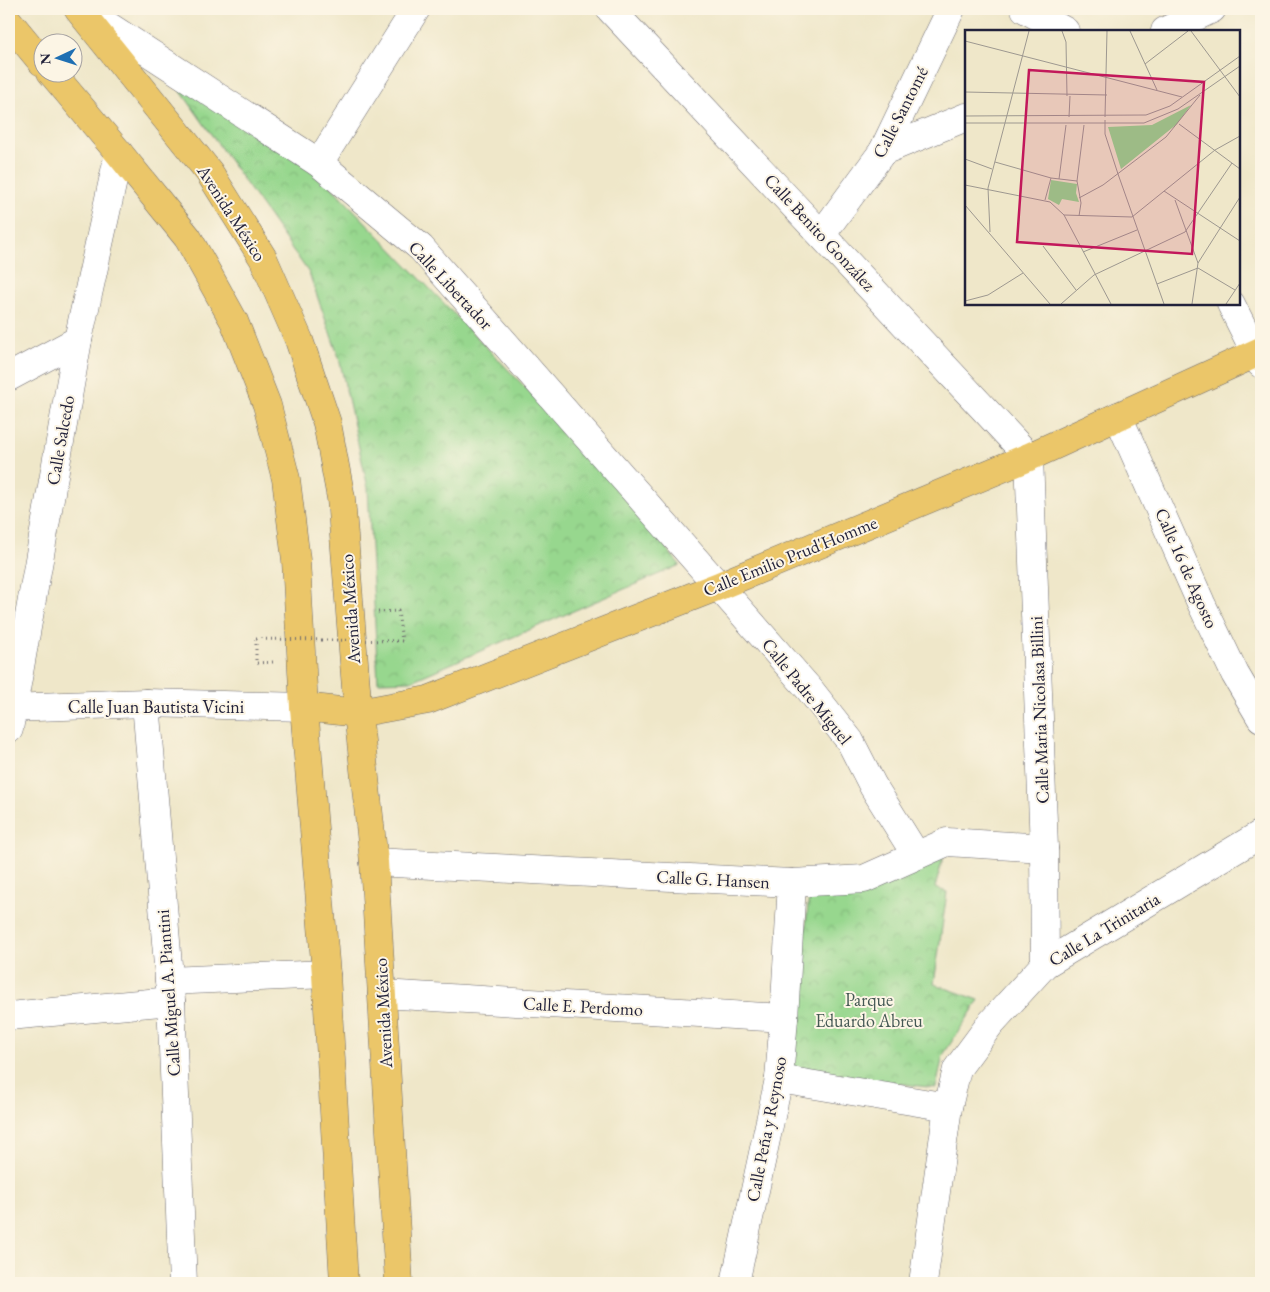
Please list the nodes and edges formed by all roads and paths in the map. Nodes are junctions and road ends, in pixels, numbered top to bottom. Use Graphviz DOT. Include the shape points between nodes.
graph roads {
  1 [pos="78,9"];
  2 [pos="82,9"];
  3 [pos="416,9"];
  4 [pos="610,9"];
  5 [pos="951,9"];
  6 [pos="1025,9"];
  7 [pos="1212,9"];
  8 [pos="9,22"];
  9 [pos="1062,30"];
  10 [pos="1167,30"];
  11 [pos="32,50"];
  12 [pos="59,82"];
  13 [pos="965,117"];
  14 [pos="883,151"];
  15 [pos="119,153"];
  16 [pos="319,163"];
  17 [pos="822,234"];
  18 [pos="1232,305"];
  19 [pos="78,340"];
  20 [pos="1259,356"];
  21 [pos="9,377"];
  22 [pos="1118,416"];
  23 [pos="1029,457"];
  24 [pos="718,586"];
  25 [pos="398,611"];
  26 [pos="256,663"];
  27 [pos="146,702"];
  28 [pos="304,706"];
  29 [pos="358,713"];
  30 [pos="10,715"];
  31 [pos="1261,718"];
  32 [pos="1261,834"];
  33 [pos="1044,848"];
  34 [pos="916,855"];
  35 [pos="374,862"];
  36 [pos="792,883"];
  37 [pos="1045,964"];
  38 [pos="326,974"];
  39 [pos="170,991"];
  40 [pos="382,994"];
  41 [pos="9,1016"];
  42 [pos="784,1018"];
  43 [pos="779,1079"];
  44 [pos="948,1107"];
  45 [pos="183,1283"];
  46 [pos="344,1283"];
  47 [pos="399,1283"];
  48 [pos="735,1283"];
  49 [pos="923,1283"];
  1 -- 29 [label="main road, Avenida México" via="209,172 263,258 299,340 327,422 341,498"];
  2 -- 16 [label="street, Calle Libertador"];
  3 -- 16 [label="street"];
  4 -- 17 [label="street, Calle Benito González"];
  5 -- 14 [label="street, Calle Santomé"];
  6 -- 9 [label="street"];
  7 -- 10 [label="street"];
  8 -- 11 [label="main road"];
  12 -- 15 [label="main road"];
  13 -- 14 [label="street"];
  14 -- 17 [label="street, Calle Santomé"];
  15 -- 19 [label="street, Calle Salcedo"];
  15 -- 28 [label="main road" via="188,238 234,321 267,405 286,479 295,551"];
  16 -- 24 [label="street, Calle Libertador" via="421,248"];
  17 -- 23 [label="street, Calle Benito González"];
  18 -- 20 [label="street"];
  19 -- 21 [label="street"];
  19 -- 30 [label="street, Calle Salcedo"];
  20 -- 22 [label="main road, Calle Emilio Prud'Homme"];
  22 -- 23 [label="main road, Calle Emilio Prud'Homme"];
  22 -- 31 [label="street, Calle 16 de Agosto" via="1201,603"];
  23 -- 24 [label="main road, Calle Emilio Prud'Homme"];
  23 -- 33 [label="street, Calle Maria Nicolasa Billini"];
  24 -- 29 [label="main road, Calle Emilio Prud'Homme" via="428,700"];
  24 -- 34 [label="street, Calle Padre Miguel" via="810,690 850,741 873,786"];
  25 -- 26 [label="path, bridge" via="402,641 256,639"];
  27 -- 28 [label="street, Calle Juan Bautista Vicini"];
  27 -- 30 [label="street, Calle Juan Bautista Vicini"];
  27 -- 39 [label="street, Calle Miguel A. Piantini"];
  28 -- 29 [label="main road, Calle Emilio Prud'Homme"];
  28 -- 38 [label="main road"];
  29 -- 35 [label="main road, Avenida México"];
  32 -- 37 [label="street, Calle La Trinitaria"];
  33 -- 34 [label="street, Calle G. Hansen" via="947,842"];
  33 -- 37 [label="street, Calle Maria Nicolasa Billini"];
  34 -- 36 [label="street, Calle G. Hansen" via="864,879"];
  35 -- 36 [label="street, Calle G. Hansen"];
  35 -- 40 [label="main road, Avenida México"];
  36 -- 42 [label="street, Calle Peña y Reynoso"];
  37 -- 44 [label="street, Calle La Trinitaria" via="990,1023 957,1069"];
  38 -- 39 [label="street"];
  38 -- 46 [label="main road"];
  39 -- 41 [label="street"];
  39 -- 45 [label="street, Calle Miguel A. Piantini"];
  40 -- 42 [label="street, Calle E. Perdomo"];
  40 -- 47 [label="main road, Avenida México"];
  42 -- 43 [label="street, Calle Peña y Reynoso"];
  43 -- 44 [label="street"];
  43 -- 48 [label="street, Calle Peña y Reynoso"];
  44 -- 49 [label="street, Calle La Trinitaria"];
}
